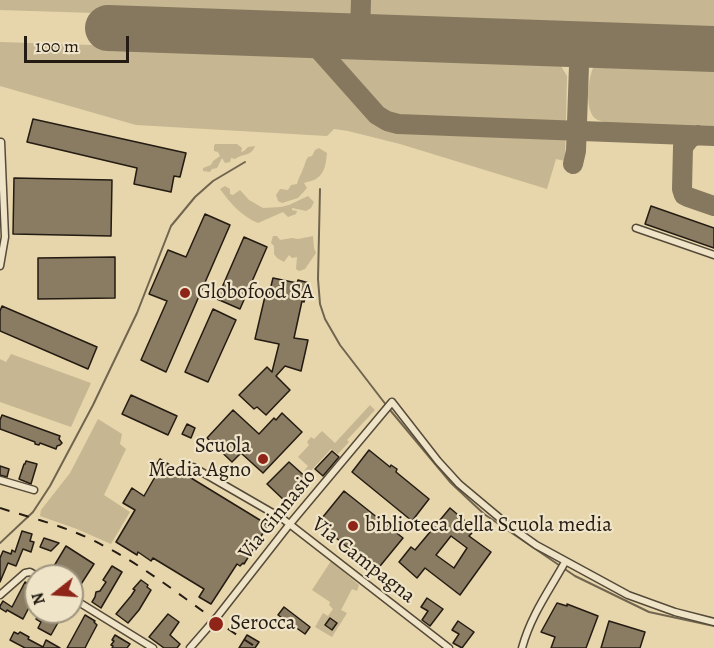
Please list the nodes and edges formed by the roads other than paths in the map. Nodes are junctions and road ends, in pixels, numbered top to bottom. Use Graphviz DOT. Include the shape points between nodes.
graph roads {
  1 [pos="1,142"];
  2 [pos="636,228"];
  3 [pos="714,255"];
  4 [pos="0,266"];
  5 [pos="193,467"];
  6 [pos="0,480"];
  7 [pos="34,490"];
  8 [pos="290,525"];
  9 [pos="563,566"];
  10 [pos="24,575"];
  11 [pos="0,595"];
  12 [pos="84,605"];
  13 [pos="714,622"];
  14 [pos="153,648"];
  15 [pos="190,648"];
  16 [pos="449,648"];
  17 [pos="522,648"];
  1 -- 4 [label="street" via="5,237"];
  2 -- 3 [label="street"];
  5 -- 8 [label="street, Via Campagna"];
  6 -- 7 [label="street"];
  8 -- 9 [label="street, Via Ginnasio" via="392,402 438,462 476,499"];
  8 -- 15 [label="street, Via Ginnasio"];
  8 -- 16 [label="street, Via Campagna"];
  9 -- 13 [label="street" via="628,595"];
  9 -- 17 [label="street" via="534,615"];
  10 -- 11 [label="street"];
  12 -- 14 [label="street"];
}
